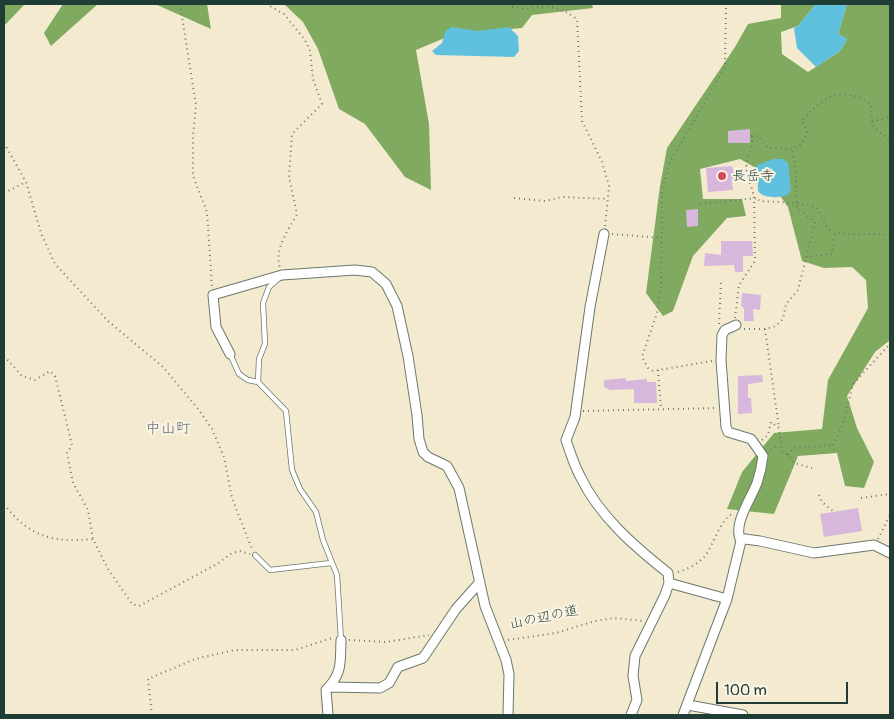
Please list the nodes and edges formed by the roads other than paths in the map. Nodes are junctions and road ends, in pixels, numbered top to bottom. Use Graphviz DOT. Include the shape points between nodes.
graph roads {
  1 [pos="604,234"];
  2 [pos="282,276"];
  3 [pos="736,325"];
  4 [pos="230,354"];
  5 [pos="258,382"];
  6 [pos="741,541"];
  7 [pos="890,553"];
  8 [pos="255,555"];
  9 [pos="331,563"];
  10 [pos="480,582"];
  11 [pos="669,583"];
  12 [pos="727,599"];
  13 [pos="341,640"];
  14 [pos="330,687"];
  15 [pos="688,705"];
  16 [pos="328,715"];
  17 [pos="508,715"];
  18 [pos="631,715"];
  19 [pos="683,715"];
  20 [pos="744,715"];
  1 -- 11 [label="street" via="576,411 566,440 580,478 607,518 668,573"];
  2 -- 4 [label="street, 山の辺の道" via="213,295 216,327"];
  2 -- 5 [label="lane" via="269,287 263,304 265,344 259,359"];
  2 -- 10 [label="street, 山の辺の道" via="365,269 386,284 398,306 418,415 419,440 428,457 447,466 454,475"];
  3 -- 6 [label="street" via="722,335 726,427 728,432 752,439 763,456 761,471 738,528"];
  4 -- 5 [label="lane" via="238,374"];
  5 -- 9 [label="lane" via="286,411 292,470 316,512"];
  6 -- 7 [label="street" via="753,540 814,553 874,545"];
  6 -- 12 [label="street"];
  8 -- 9 [label="lane" via="270,570"];
  9 -- 13 [label="lane" via="337,575"];
  10 -- 14 [label="street" via="456,609 422,658 398,667 389,683 380,688"];
  10 -- 17 [label="street, 山の辺の道" via="509,674"];
  11 -- 12 [label="street"];
  11 -- 18 [label="street" via="635,656 633,676 637,700"];
  12 -- 15 [label="street"];
  13 -- 14 [label="street" via="340,672"];
  14 -- 16 [label="street" via="326,690"];
  15 -- 19 [label="street"];
  15 -- 20 [label="street"];
}
